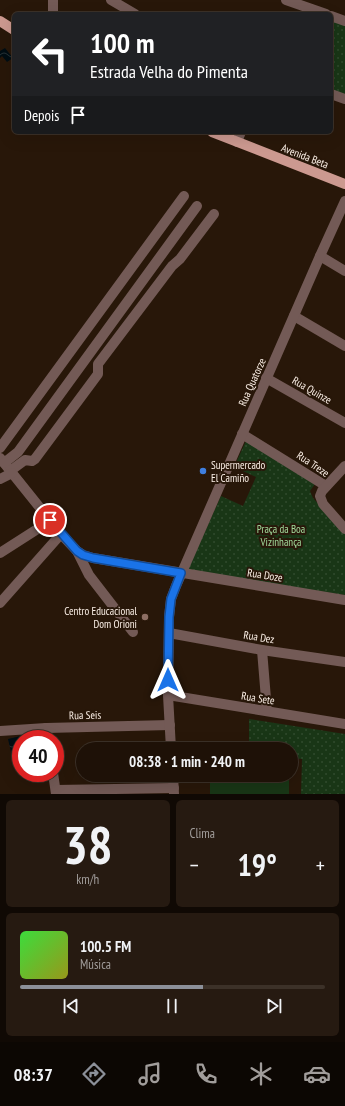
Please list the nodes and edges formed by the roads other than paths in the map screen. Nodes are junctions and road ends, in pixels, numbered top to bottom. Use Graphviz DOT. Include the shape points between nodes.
graph roads {
  1 [pos="53,0"];
  2 [pos="111,0"];
  3 [pos="130,0"];
  4 [pos="286,0"];
  5 [pos="53,12"];
  6 [pos="130,12"];
  7 [pos="132,12"];
  8 [pos="320,12"];
  9 [pos="333,17"];
  10 [pos="0,21"];
  11 [pos="345,21"];
  12 [pos="12,29"];
  13 [pos="333,95"];
  14 [pos="345,99"];
  15 [pos="217,134"];
  16 [pos="240,134"];
  17 [pos="237,142"];
  18 [pos="345,184"];
  19 [pos="184,196"];
  20 [pos="345,201"];
  21 [pos="197,206"];
  22 [pos="214,214"];
  23 [pos="320,256"];
  24 [pos="345,271"];
  25 [pos="294,316"];
  26 [pos="345,346"];
  27 [pos="266,378"];
  28 [pos="345,423"];
  29 [pos="242,434"];
  30 [pos="0,448"];
  31 [pos="7,466"];
  32 [pos="345,466"];
  33 [pos="0,479"];
  34 [pos="326,486"];
  35 [pos="50,520"];
  36 [pos="345,529"];
  37 [pos="62,534"];
  38 [pos="77,551"];
  39 [pos="0,553"];
  40 [pos="181,573"];
  41 [pos="345,600"];
  42 [pos="0,604"];
  43 [pos="133,632"];
  44 [pos="168,633"];
  45 [pos="262,650"];
  46 [pos="345,662"];
  47 [pos="168,696"];
  48 [pos="268,711"];
  49 [pos="345,724"];
  50 [pos="170,725"];
  51 [pos="46,728"];
  52 [pos="0,731"];
  53 [pos="171,742"];
  54 [pos="54,782"];
  55 [pos="174,791"];
  56 [pos="56,792"];
  1 -- 5 [label="street"];
  2 -- 6 [label="street"];
  3 -- 7 [label="street"];
  4 -- 8 [label="street"];
  9 -- 11 [label="street"];
  10 -- 12 [label="main road"];
  13 -- 14 [label="street"];
  15 -- 17 [label="main road, Avenida Beta"];
  16 -- 17 [label="street"];
  17 -- 18 [label="main road, Avenida Beta"];
  19 -- 30 [label="street"];
  20 -- 23 [label="street, Rua Quatorze"];
  21 -- 31 [label="street"];
  22 -- 31 [label="street" via="98,364 98,374 35,459"];
  23 -- 24 [label="street"];
  23 -- 25 [label="street, Rua Quatorze"];
  25 -- 26 [label="street"];
  25 -- 27 [label="street, Rua Quatorze"];
  27 -- 28 [label="street, Rua Quinze"];
  27 -- 29 [label="street, Rua Quatorze"];
  29 -- 34 [label="street, Rua Treze"];
  29 -- 40 [label="street, Rua Quatorze"];
  31 -- 33 [label="street"];
  31 -- 35 [label="street"];
  32 -- 34 [label="street"];
  34 -- 36 [label="street, Rua Treze" via="320,494 321,502"];
  35 -- 37 [label="street"];
  35 -- 39 [label="street"];
  37 -- 38 [label="street"];
  37 -- 42 [label="street"];
  38 -- 40 [label="street, Rua Doze" via="93,558"];
  38 -- 43 [label="street" via="89,575"];
  40 -- 41 [label="street, Rua Doze"];
  40 -- 44 [label="street, Rua Quatorze" via="171,599"];
  44 -- 45 [label="street, Rua Dez"];
  44 -- 47 [label="street, Rua Quatorze"];
  45 -- 46 [label="street, Rua Dez"];
  45 -- 48 [label="street"];
  47 -- 48 [label="street, Rua Sete"];
  47 -- 50 [label="street, Rua Quatorze"];
  48 -- 49 [label="street, Rua Sete"];
  50 -- 51 [label="street, Rua Seis"];
  50 -- 53 [label="street, Rua Quatorze"];
  51 -- 52 [label="street, Rua Seis"];
  54 -- 56 [label="street"];
  55 -- 56 [label="street"];
}
